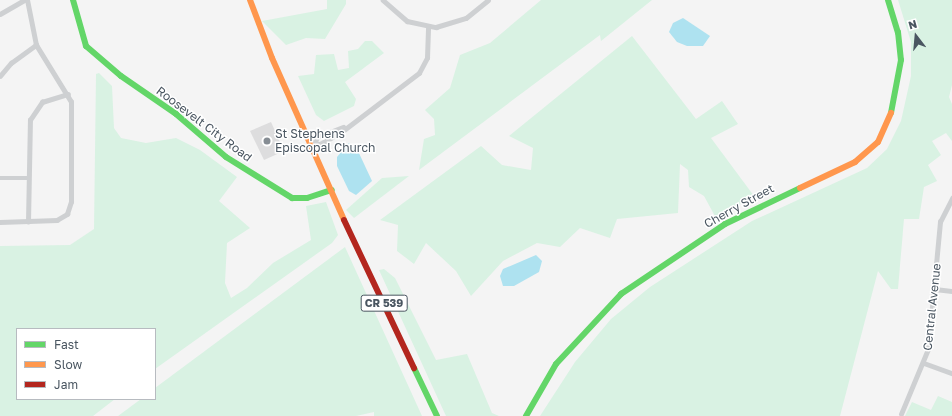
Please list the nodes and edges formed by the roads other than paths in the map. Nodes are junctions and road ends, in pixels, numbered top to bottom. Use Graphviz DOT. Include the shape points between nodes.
graph roads {
  1 [pos="24,0"];
  2 [pos="27,0"];
  3 [pos="73,0"];
  4 [pos="250,0"];
  5 [pos="383,0"];
  6 [pos="488,0"];
  7 [pos="888,0"];
  8 [pos="0,14"];
  9 [pos="428,27"];
  10 [pos="36,45"];
  11 [pos="0,76"];
  12 [pos="68,94"];
  13 [pos="343,128"];
  14 [pos="313,143"];
  15 [pos="0,178"];
  16 [pos="28,178"];
  17 [pos="332,190"];
  18 [pos="952,198"];
  19 [pos="0,222"];
  20 [pos="28,222"];
  21 [pos="935,289"];
  22 [pos="952,291"];
  23 [pos="924,364"];
  24 [pos="952,373"];
  25 [pos="901,414"];
  26 [pos="437,416"];
  27 [pos="526,416"];
  1 -- 8 [label="street"];
  2 -- 10 [label="street"];
  3 -- 17 [label="street, Roosevelt City Road" via="86,46 121,76 176,114 226,157 292,198 307,198"];
  4 -- 14 [label="street, CR 539" via="272,58"];
  5 -- 9 [label="street" via="407,21"];
  6 -- 9 [label="street" via="466,18 444,27"];
  7 -- 27 [label="street, Cherry Street" via="898,32 901,60 891,112 878,142 856,162 725,224 621,294 556,364"];
  9 -- 13 [label="street" via="427,58 419,73"];
  10 -- 11 [label="street" via="14,60"];
  10 -- 12 [label="street"];
  12 -- 16 [label="street" via="42,102 32,113 29,124"];
  12 -- 20 [label="street" via="72,107 71,206 59,220"];
  13 -- 14 [label="street" via="317,137"];
  13 -- 14 [label="street" via="320,144"];
  14 -- 17 [label="street, CR 539"];
  15 -- 16 [label="street"];
  16 -- 20 [label="street"];
  17 -- 26 [label="street, CR 539"];
  18 -- 21 [label="street, Central Avenue" via="940,222"];
  19 -- 20 [label="street"];
  21 -- 22 [label="street"];
  21 -- 23 [label="street, Central Avenue" via="931,331"];
  23 -- 24 [label="street"];
  23 -- 25 [label="street, Central Avenue"];
}
